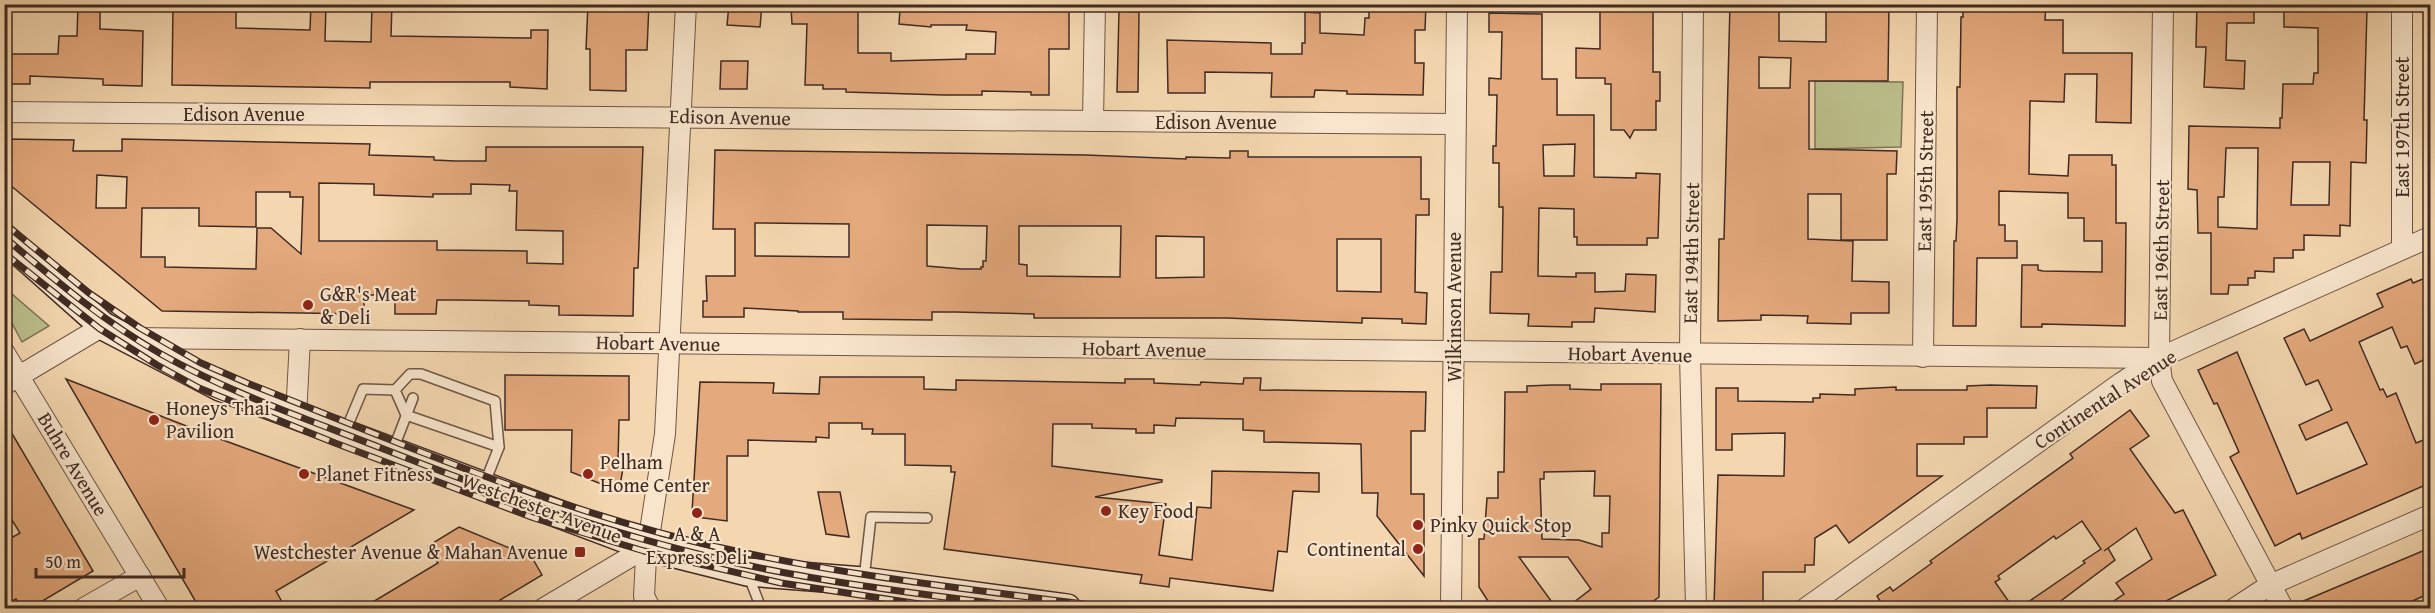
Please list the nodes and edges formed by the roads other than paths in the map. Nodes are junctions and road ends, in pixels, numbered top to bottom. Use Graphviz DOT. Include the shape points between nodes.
graph roads {
  1 [pos="686,4"];
  2 [pos="1095,4"];
  3 [pos="1457,4"];
  4 [pos="1693,4"];
  5 [pos="1927,4"];
  6 [pos="2163,4"];
  7 [pos="2402,4"];
  8 [pos="4,112"];
  9 [pos="680,117"];
  10 [pos="1093,121"];
  11 [pos="1455,124"];
  12 [pos="2430,237"];
  13 [pos="4,238"];
  14 [pos="2402,249"];
  15 [pos="103,326"];
  16 [pos="128,338"];
  17 [pos="300,339"];
  18 [pos="669,343"];
  19 [pos="4,352"];
  20 [pos="1454,352"];
  21 [pos="1690,355"];
  22 [pos="1923,357"];
  23 [pos="2159,358"];
  24 [pos="12,380"];
  25 [pos="395,390"];
  26 [pos="412,398"];
  27 [pos="406,415"];
  28 [pos="296,417"];
  29 [pos="344,435"];
  30 [pos="499,447"];
  31 [pos="393,453"];
  32 [pos="484,486"];
  33 [pos="2430,515"];
  34 [pos="927,518"];
  35 [pos="647,547"];
  36 [pos="747,572"];
  37 [pos="140,576"];
  38 [pos="864,581"];
  39 [pos="2270,585"];
  40 [pos="978,603"];
  41 [pos="84,609"];
  42 [pos="159,609"];
  43 [pos="544,609"];
  44 [pos="650,609"];
  45 [pos="761,609"];
  46 [pos="1067,609"];
  47 [pos="1451,609"];
  48 [pos="1696,609"];
  49 [pos="1806,609"];
  50 [pos="2235,609"];
  51 [pos="2283,609"];
  1 -- 9 [label="street"];
  2 -- 10 [label="street"];
  3 -- 11 [label="street, Wilkinson Avenue"];
  4 -- 21 [label="street, East 194th Street"];
  5 -- 22 [label="street, East 195th Street"];
  6 -- 23 [label="street, East 196th Street"];
  7 -- 14 [label="street, East 197th Street"];
  8 -- 9 [label="street, Edison Avenue"];
  9 -- 10 [label="street, Edison Avenue"];
  9 -- 18 [label="street"];
  10 -- 11 [label="street, Edison Avenue"];
  11 -- 20 [label="street, Wilkinson Avenue"];
  12 -- 14 [label="street, Continental Avenue"];
  13 -- 15 [label="main road, Westchester Avenue"];
  14 -- 23 [label="street, Continental Avenue"];
  15 -- 16 [label="main road, Westchester Avenue"];
  15 -- 24 [label="street"];
  16 -- 17 [label="street, Hobart Avenue"];
  16 -- 28 [label="main road, Westchester Avenue" via="220,387"];
  17 -- 18 [label="street, Hobart Avenue"];
  17 -- 28 [label="street"];
  18 -- 20 [label="street, Hobart Avenue"];
  18 -- 35 [label="street" via="665,434"];
  19 -- 24 [label="street, Buhre Avenue"];
  20 -- 21 [label="street, Hobart Avenue"];
  20 -- 47 [label="street, Wilkinson Avenue"];
  21 -- 22 [label="street, Hobart Avenue"];
  21 -- 48 [label="street, East 194th Street"];
  22 -- 23 [label="street, Hobart Avenue"];
  23 -- 39 [label="street, East 196th Street" via="2162,381"];
  23 -- 49 [label="street, Continental Avenue"];
  24 -- 37 [label="street, Buhre Avenue"];
  25 -- 27 [label="lane"];
  25 -- 29 [label="lane" via="363,388"];
  25 -- 30 [label="lane" via="410,374 494,404"];
  26 -- 27 [label="lane"];
  27 -- 30 [label="lane" via="429,417"];
  27 -- 31 [label="lane"];
  28 -- 29 [label="main road, Westchester Avenue"];
  29 -- 31 [label="main road, Westchester Avenue"];
  30 -- 32 [label="lane"];
  31 -- 32 [label="main road, Westchester Avenue"];
  32 -- 35 [label="main road, Westchester Avenue"];
  33 -- 39 [label="street"];
  34 -- 38 [label="lane" via="871,517"];
  35 -- 36 [label="main road, Westchester Avenue"];
  35 -- 43 [label="street"];
  35 -- 44 [label="street" via="644,596"];
  36 -- 38 [label="main road, Westchester Avenue"];
  36 -- 45 [label="lane"];
  37 -- 41 [label="street"];
  37 -- 42 [label="street, Buhre Avenue"];
  38 -- 40 [label="main road, Westchester Avenue"];
  39 -- 50 [label="street"];
  39 -- 51 [label="street, East 196th Street"];
  40 -- 46 [label="main road, Westchester Avenue"];
}
